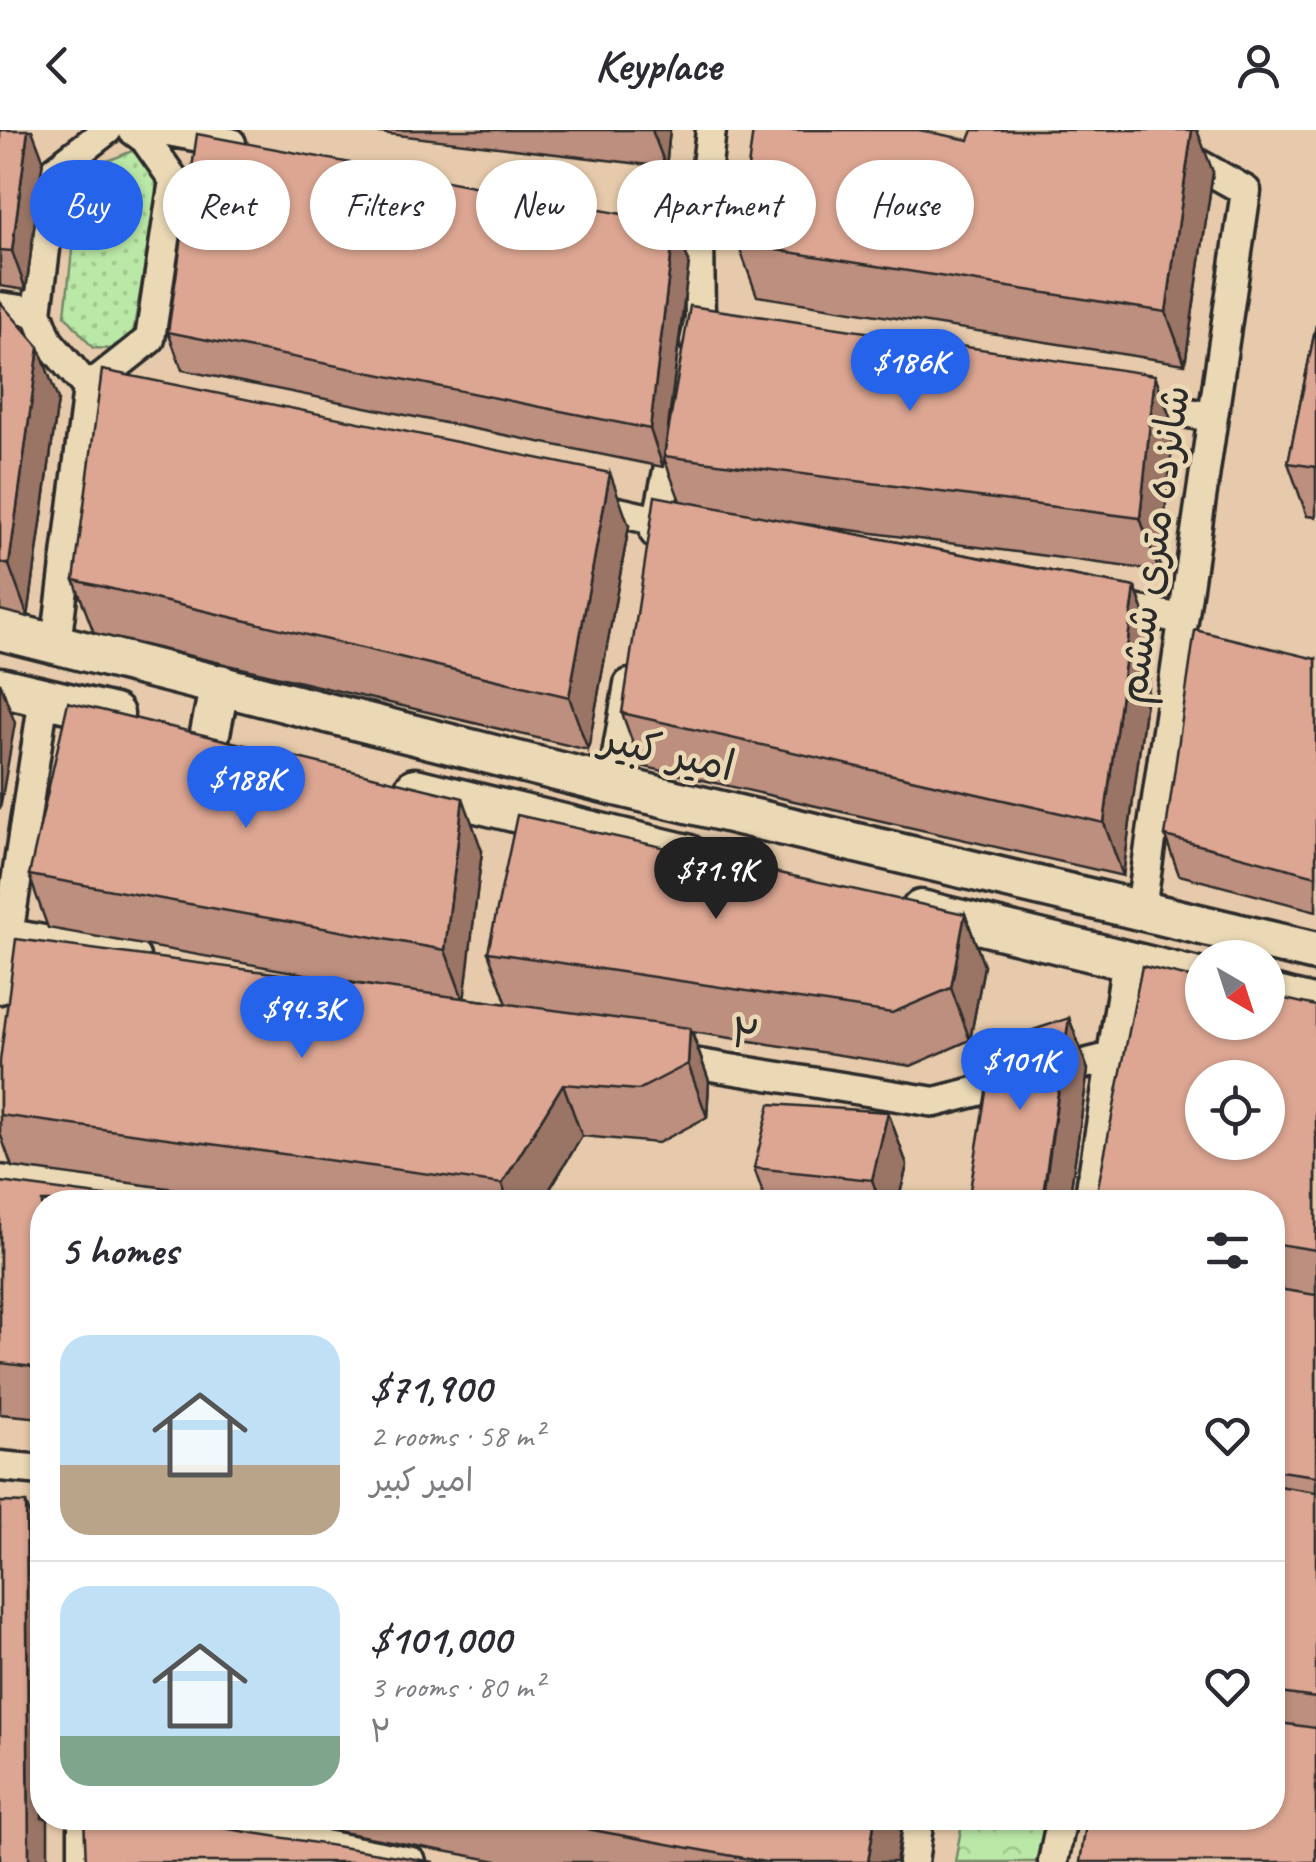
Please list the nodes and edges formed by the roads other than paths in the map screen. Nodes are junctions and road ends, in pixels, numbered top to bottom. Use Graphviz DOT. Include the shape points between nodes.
graph roads {
  1 [pos="108,130"];
  2 [pos="132,130"];
  3 [pos="163,130"];
  4 [pos="711,130"];
  5 [pos="1138,130"];
  6 [pos="258,149"];
  7 [pos="0,306"];
  8 [pos="36,312"];
  9 [pos="688,374"];
  10 [pos="88,388"];
  11 [pos="1112,398"];
  12 [pos="164,406"];
  13 [pos="680,411"];
  14 [pos="1210,417"];
  15 [pos="562,500"];
  16 [pos="657,522"];
  17 [pos="716,533"];
  18 [pos="651,560"];
  19 [pos="1086,601"];
  20 [pos="1183,619"];
  21 [pos="0,630"];
  22 [pos="56,644"];
  23 [pos="635,654"];
  24 [pos="220,684"];
  25 [pos="0,686"];
  26 [pos="44,697"];
  27 [pos="209,738"];
  28 [pos="248,747"];
  29 [pos="381,779"];
  30 [pos="612,785"];
  31 [pos="725,863"];
  32 [pos="878,900"];
  33 [pos="1140,908"];
  34 [pos="4,932"];
  35 [pos="1316,952"];
  36 [pos="1126,960"];
  37 [pos="162,962"];
  38 [pos="1185,974"];
  39 [pos="0,990"];
  40 [pos="1285,998"];
  41 [pos="1316,1006"];
  42 [pos="642,1054"];
  43 [pos="1112,1056"];
  44 [pos="0,1180"];
  45 [pos="74,1190"];
  46 [pos="1091,1190"];
  47 [pos="0,1466"];
  48 [pos="30,1469"];
  49 [pos="0,1536"];
  50 [pos="30,1539"];
  51 [pos="83,1830"];
  52 [pos="247,1830"];
  53 [pos="917,1830"];
  54 [pos="1059,1830"];
  55 [pos="83,1862"];
  56 [pos="411,1862"];
  57 [pos="913,1862"];
  58 [pos="1052,1862"];
  1 -- 8 [label="street" via="54,170"];
  2 -- 10 [label="street" via="174,180 150,339"];
  3 -- 6 [label="street"];
  4 -- 9 [label="street" via="689,234 709,320"];
  5 -- 14 [label="street, شانزده متری ششم" via="1246,191"];
  7 -- 8 [label="street"];
  8 -- 10 [label="street" via="48,341"];
  10 -- 12 [label="street"];
  10 -- 22 [label="street"];
  11 -- 14 [label="street"];
  13 -- 16 [label="street"];
  14 -- 20 [label="street, شانزده متری ششم"];
  15 -- 16 [label="street"];
  16 -- 17 [label="street"];
  16 -- 18 [label="street"];
  19 -- 20 [label="street"];
  20 -- 33 [label="street, شانزده متری ششم"];
  21 -- 22 [label="main road, امیر کبیر"];
  22 -- 24 [label="main road, امیر کبیر"];
  23 -- 30 [label="street"];
  24 -- 27 [label="main road"];
  24 -- 30 [label="main road, امیر کبیر"];
  25 -- 26 [label="main road"];
  26 -- 27 [label="main road"];
  26 -- 34 [label="street"];
  27 -- 28 [label="main road"];
  29 -- 31 [label="main road"];
  30 -- 33 [label="main road, امیر کبیر"];
  32 -- 36 [label="main road"];
  33 -- 35 [label="main road, امیر کبیر"];
  34 -- 37 [label="street"];
  34 -- 39 [label="street"];
  36 -- 38 [label="main road"];
  36 -- 43 [label="street"];
  40 -- 41 [label="main road"];
  42 -- 43 [label="street, ۲" via="936,1102"];
  43 -- 46 [label="street"];
  44 -- 45 [label="street"];
  47 -- 48 [label="street"];
  49 -- 50 [label="street"];
  51 -- 55 [label="street"];
  52 -- 56 [label="street"];
  53 -- 57 [label="street"];
  54 -- 58 [label="street"];
}
